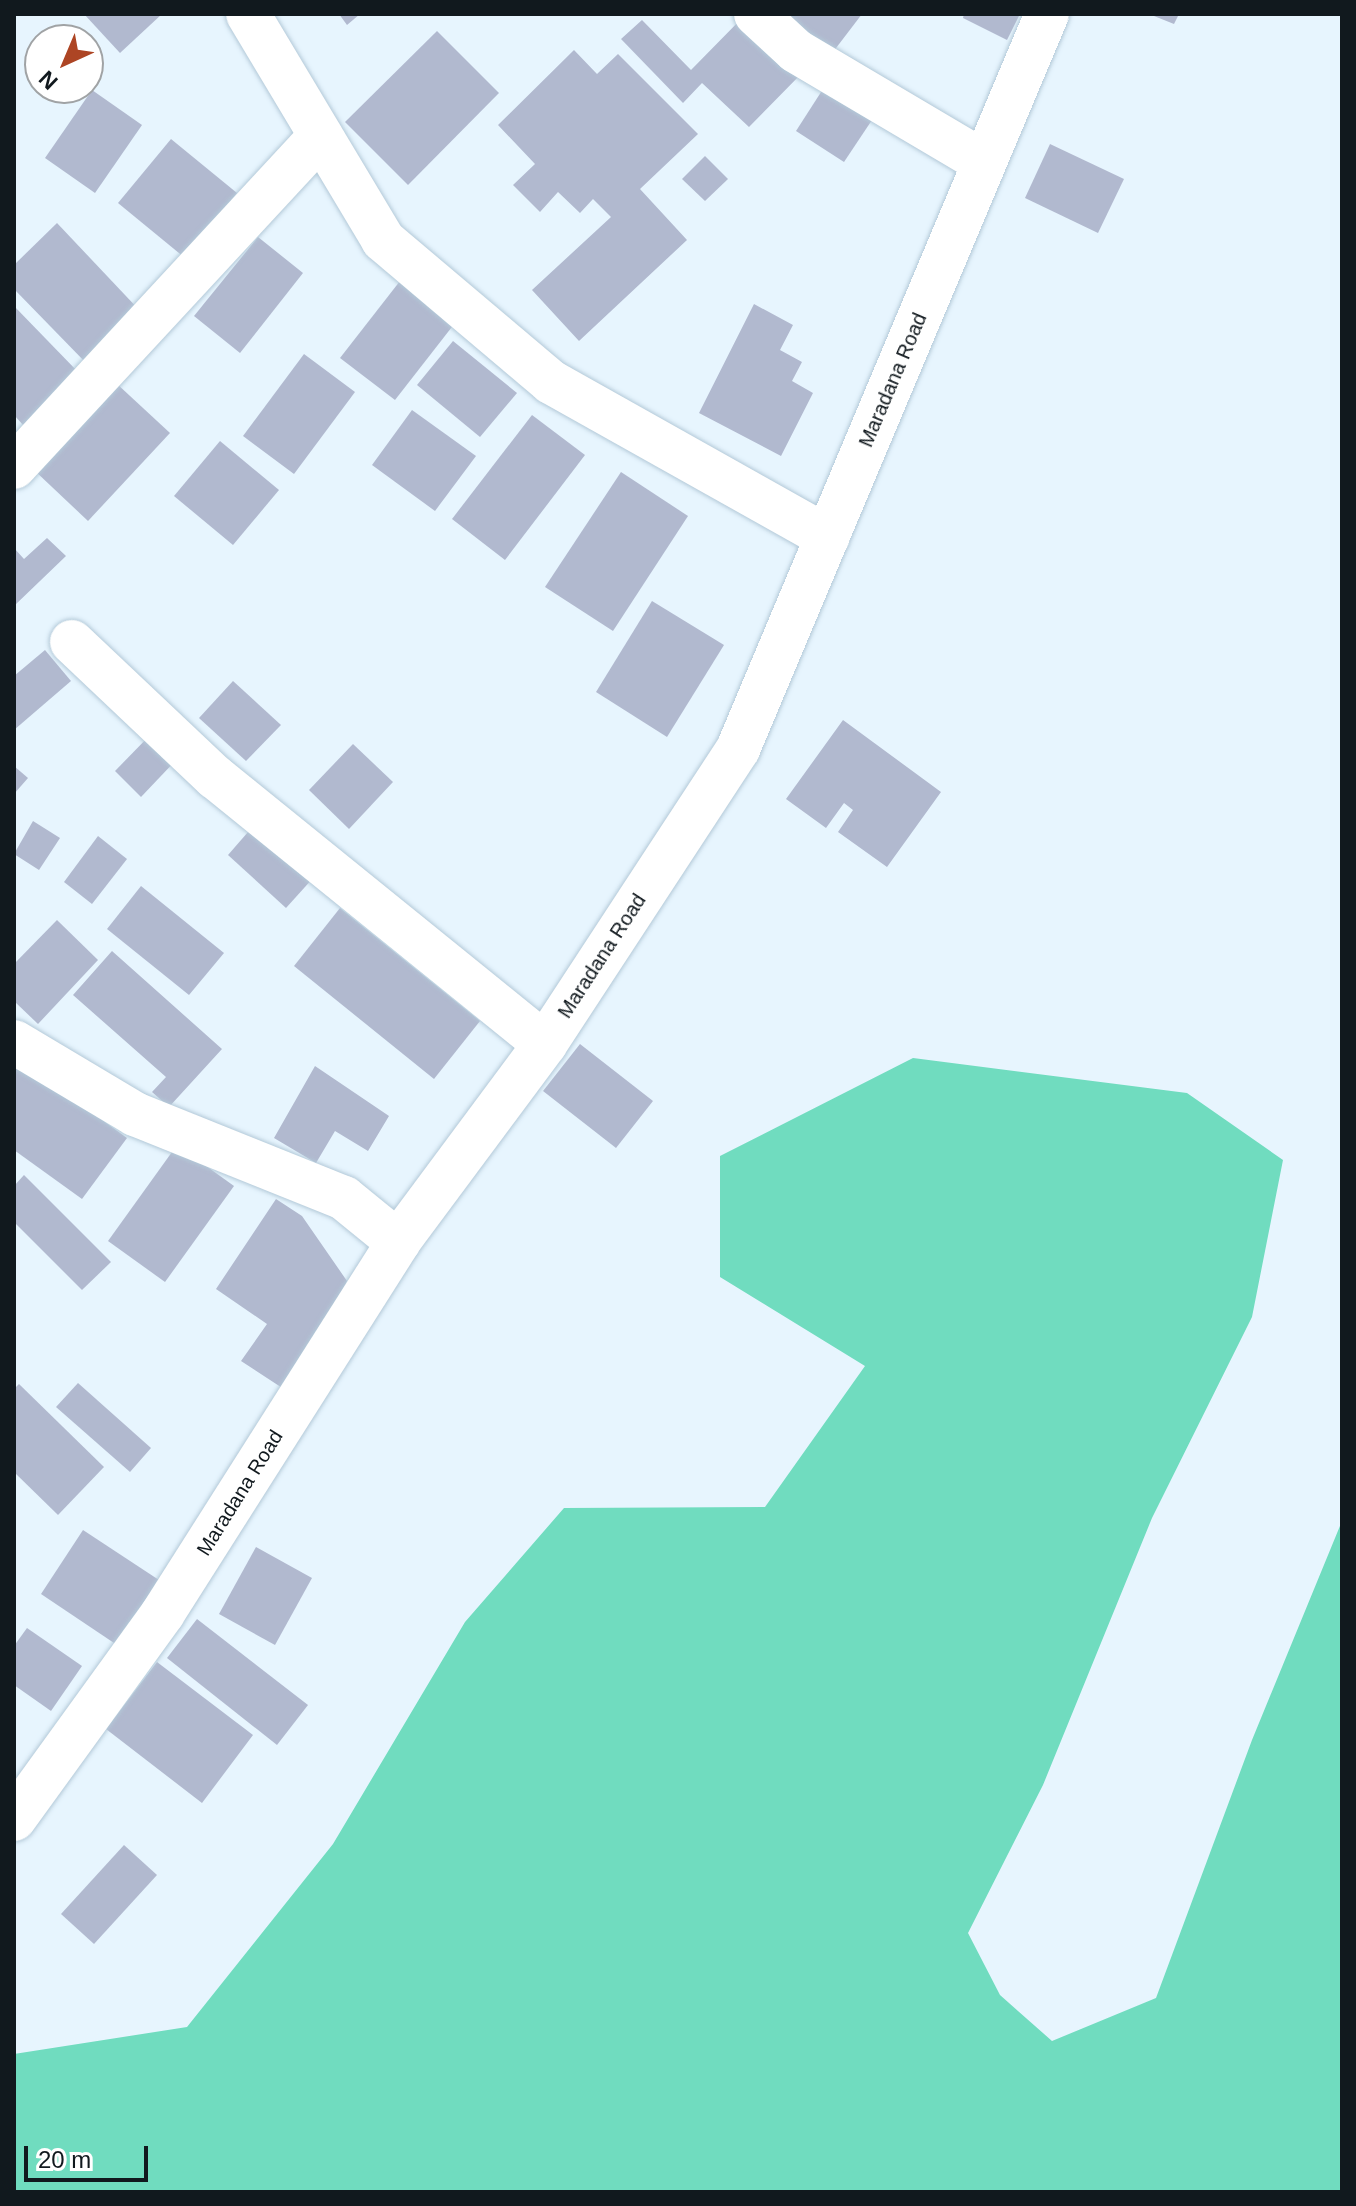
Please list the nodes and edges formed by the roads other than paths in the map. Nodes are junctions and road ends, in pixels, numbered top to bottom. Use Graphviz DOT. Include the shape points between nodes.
graph roads {
  1 [pos="248,14"];
  2 [pos="756,14"];
  3 [pos="1047,14"];
  4 [pos="320,136"];
  5 [pos="984,162"];
  6 [pos="14,467"];
  7 [pos="827,537"];
  8 [pos="72,642"];
  9 [pos="14,1042"];
  10 [pos="545,1044"];
  11 [pos="398,1242"];
  12 [pos="14,1819"];
  1 -- 4 [label="street"];
  2 -- 5 [label="street" via="796,51"];
  3 -- 5 [label="street, Maradana Road"];
  4 -- 6 [label="street"];
  4 -- 7 [label="street" via="383,240 551,382"];
  5 -- 7 [label="street, Maradana Road"];
  7 -- 10 [label="street, Maradana Road" via="738,749"];
  8 -- 10 [label="street" via="215,777"];
  9 -- 11 [label="street" via="135,1114 344,1198"];
  10 -- 11 [label="street, Maradana Road"];
  11 -- 12 [label="street, Maradana Road" via="163,1613"];
}
